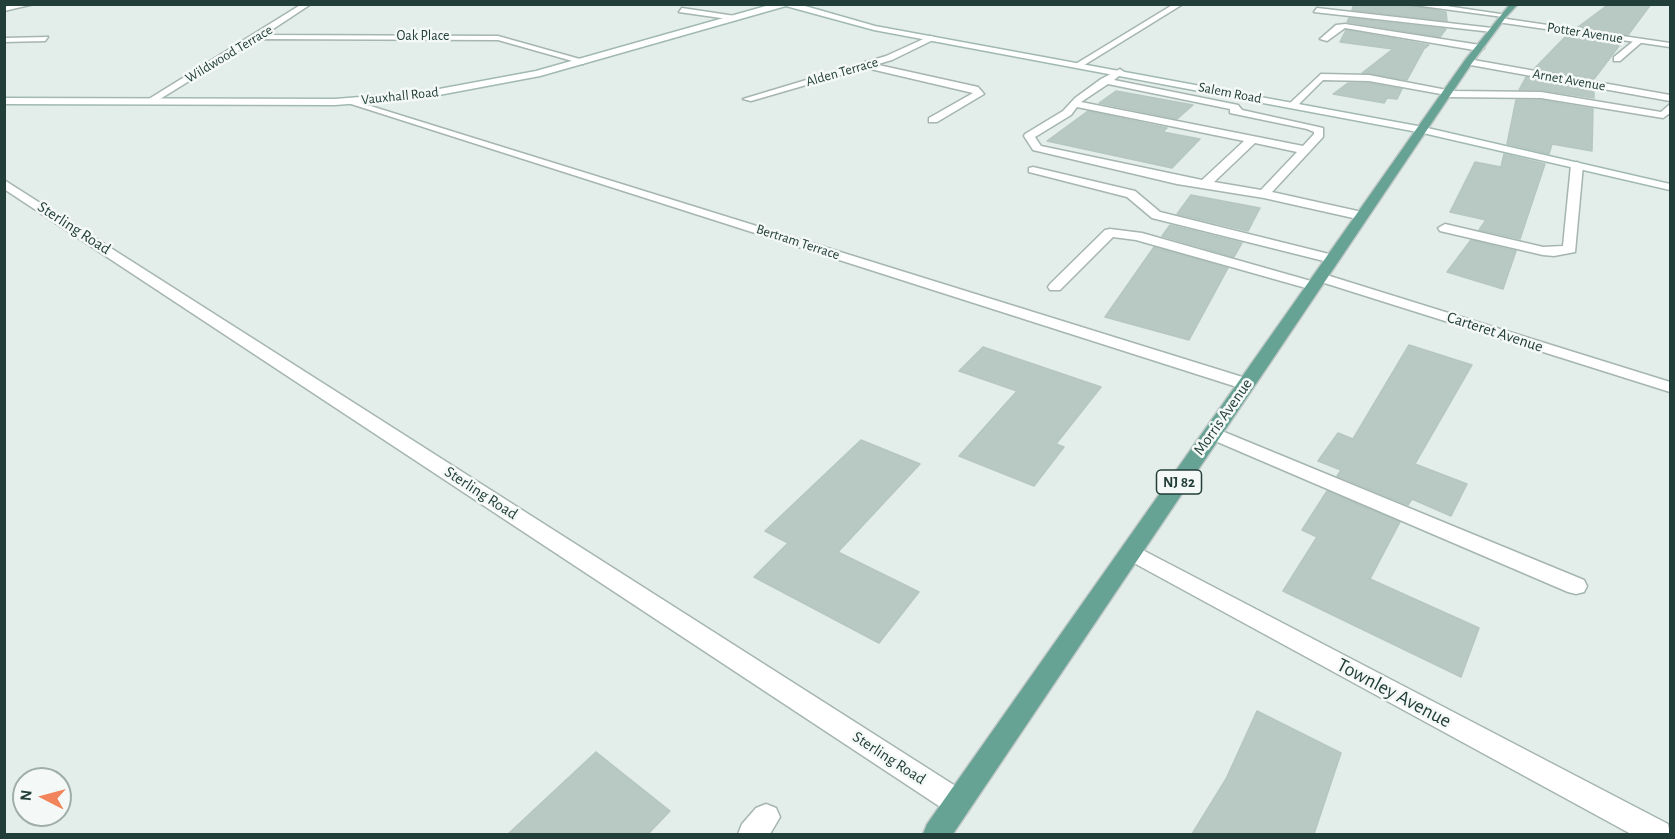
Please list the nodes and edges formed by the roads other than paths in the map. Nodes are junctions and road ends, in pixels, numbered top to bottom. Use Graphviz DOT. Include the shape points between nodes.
graph roads {
  1 [pos="31,4"];
  2 [pos="308,4"];
  3 [pos="783,4"];
  4 [pos="788,4"];
  5 [pos="1180,4"];
  6 [pos="1360,4"];
  7 [pos="1410,4"];
  8 [pos="1515,4"];
  9 [pos="1416,5"];
  10 [pos="1320,7"];
  11 [pos="4,9"];
  12 [pos="682,10"];
  13 [pos="1354,14"];
  14 [pos="776,15"];
  15 [pos="794,15"];
  16 [pos="737,18"];
  17 [pos="1309,18"];
  18 [pos="1502,18"];
  19 [pos="840,21"];
  20 [pos="1492,30"];
  21 [pos="259,37"];
  22 [pos="45,39"];
  23 [pos="933,39"];
  24 [pos="1324,39"];
  25 [pos="4,40"];
  26 [pos="1639,41"];
  27 [pos="1671,45"];
  28 [pos="1480,48"];
  29 [pos="1617,59"];
  30 [pos="583,61"];
  31 [pos="1468,62"];
  32 [pos="865,65"];
  33 [pos="1078,65"];
  34 [pos="1120,72"];
  35 [pos="1104,81"];
  36 [pos="1447,93"];
  37 [pos="1671,98"];
  38 [pos="748,99"];
  39 [pos="4,101"];
  40 [pos="351,101"];
  41 [pos="149,102"];
  42 [pos="1075,104"];
  43 [pos="1293,105"];
  44 [pos="1671,107"];
  45 [pos="1225,118"];
  46 [pos="933,120"];
  47 [pos="1423,130"];
  48 [pos="1253,139"];
  49 [pos="1305,150"];
  50 [pos="1577,165"];
  51 [pos="1033,170"];
  52 [pos="4,183"];
  53 [pos="1205,184"];
  54 [pos="1671,187"];
  55 [pos="1264,194"];
  56 [pos="1362,216"];
  57 [pos="1445,228"];
  58 [pos="1332,260"];
  59 [pos="1316,281"];
  60 [pos="1055,287"];
  61 [pos="1246,384"];
  62 [pos="1671,387"];
  63 [pos="1212,433"];
  64 [pos="1131,552"];
  65 [pos="1576,586"];
  66 [pos="958,803"];
  67 [pos="937,834"];
  68 [pos="1658,834"];
  1 -- 11 [label="street"];
  2 -- 21 [label="street, Wildwood Terrace"];
  3 -- 16 [label="street, Vauxhall Road"];
  4 -- 19 [label="street, Salem Road"];
  5 -- 33 [label="street"];
  6 -- 13 [label="street"];
  7 -- 9 [label="street, Potter Avenue"];
  8 -- 18 [label="main road, Morris Avenue / NJ 82"];
  9 -- 18 [label="street, Potter Avenue"];
  10 -- 13 [label="street"];
  10 -- 17 [label="street"];
  12 -- 16 [label="street"];
  13 -- 20 [label="street"];
  14 -- 16 [label="street"];
  15 -- 19 [label="street"];
  16 -- 30 [label="street, Vauxhall Road"];
  18 -- 20 [label="main road, Morris Avenue / NJ 82"];
  18 -- 26 [label="street, Potter Avenue"];
  19 -- 23 [label="street, Salem Road"];
  20 -- 28 [label="main road, Morris Avenue / NJ 82"];
  21 -- 30 [label="street, Oak Place" via="498,38"];
  21 -- 41 [label="street, Wildwood Terrace"];
  22 -- 25 [label="street"];
  23 -- 32 [label="street, Alden Terrace"];
  23 -- 33 [label="street, Salem Road"];
  24 -- 28 [label="street" via="1339,27 1354,27"];
  26 -- 27 [label="street, Potter Avenue"];
  26 -- 29 [label="street"];
  28 -- 31 [label="main road, Morris Avenue / NJ 82"];
  30 -- 40 [label="street, Vauxhall Road" via="494,84"];
  31 -- 36 [label="main road, Morris Avenue / NJ 82"];
  31 -- 37 [label="street, Arnet Avenue"];
  32 -- 38 [label="street, Alden Terrace"];
  32 -- 46 [label="street" via="975,89 979,94"];
  33 -- 34 [label="street, Salem Road"];
  34 -- 35 [label="street"];
  34 -- 43 [label="street, Salem Road"];
  35 -- 42 [label="street"];
  35 -- 45 [label="street"];
  36 -- 43 [label="street" via="1369,78 1321,77"];
  36 -- 44 [label="street" via="1520,94 1663,115"];
  36 -- 47 [label="main road, Morris Avenue / NJ 82"];
  39 -- 41 [label="street, Vauxhall Road"];
  40 -- 41 [label="street, Vauxhall Road"];
  40 -- 61 [label="street, Bertram Terrace"];
  42 -- 45 [label="street"];
  42 -- 53 [label="street" via="1029,136 1037,148"];
  43 -- 47 [label="street, Salem Road"];
  45 -- 48 [label="street"];
  45 -- 49 [label="street" via="1319,130"];
  47 -- 50 [label="street, Salem Road"];
  47 -- 56 [label="main road, Morris Avenue / NJ 82"];
  48 -- 49 [label="street"];
  48 -- 53 [label="street"];
  49 -- 55 [label="street"];
  50 -- 54 [label="street, Salem Road"];
  50 -- 57 [label="street" via="1570,249 1543,251"];
  51 -- 58 [label="street" via="1131,194 1156,215"];
  52 -- 66 [label="street, Sterling Road"];
  53 -- 55 [label="street"];
  55 -- 56 [label="street"];
  56 -- 58 [label="main road, Morris Avenue / NJ 82"];
  58 -- 59 [label="main road, Morris Avenue / NJ 82"];
  59 -- 60 [label="street, Carteret Avenue" via="1137,236 1110,233"];
  59 -- 61 [label="main road, Morris Avenue / NJ 82"];
  59 -- 62 [label="street, Carteret Avenue"];
  61 -- 63 [label="main road, Morris Avenue / NJ 82"];
  63 -- 64 [label="main road, Morris Avenue / NJ 82"];
  63 -- 65 [label="street"];
  64 -- 66 [label="main road, Morris Avenue / NJ 82"];
  64 -- 68 [label="street, Townley Avenue"];
  66 -- 67 [label="main road, Morris Avenue / NJ 82"];
}
